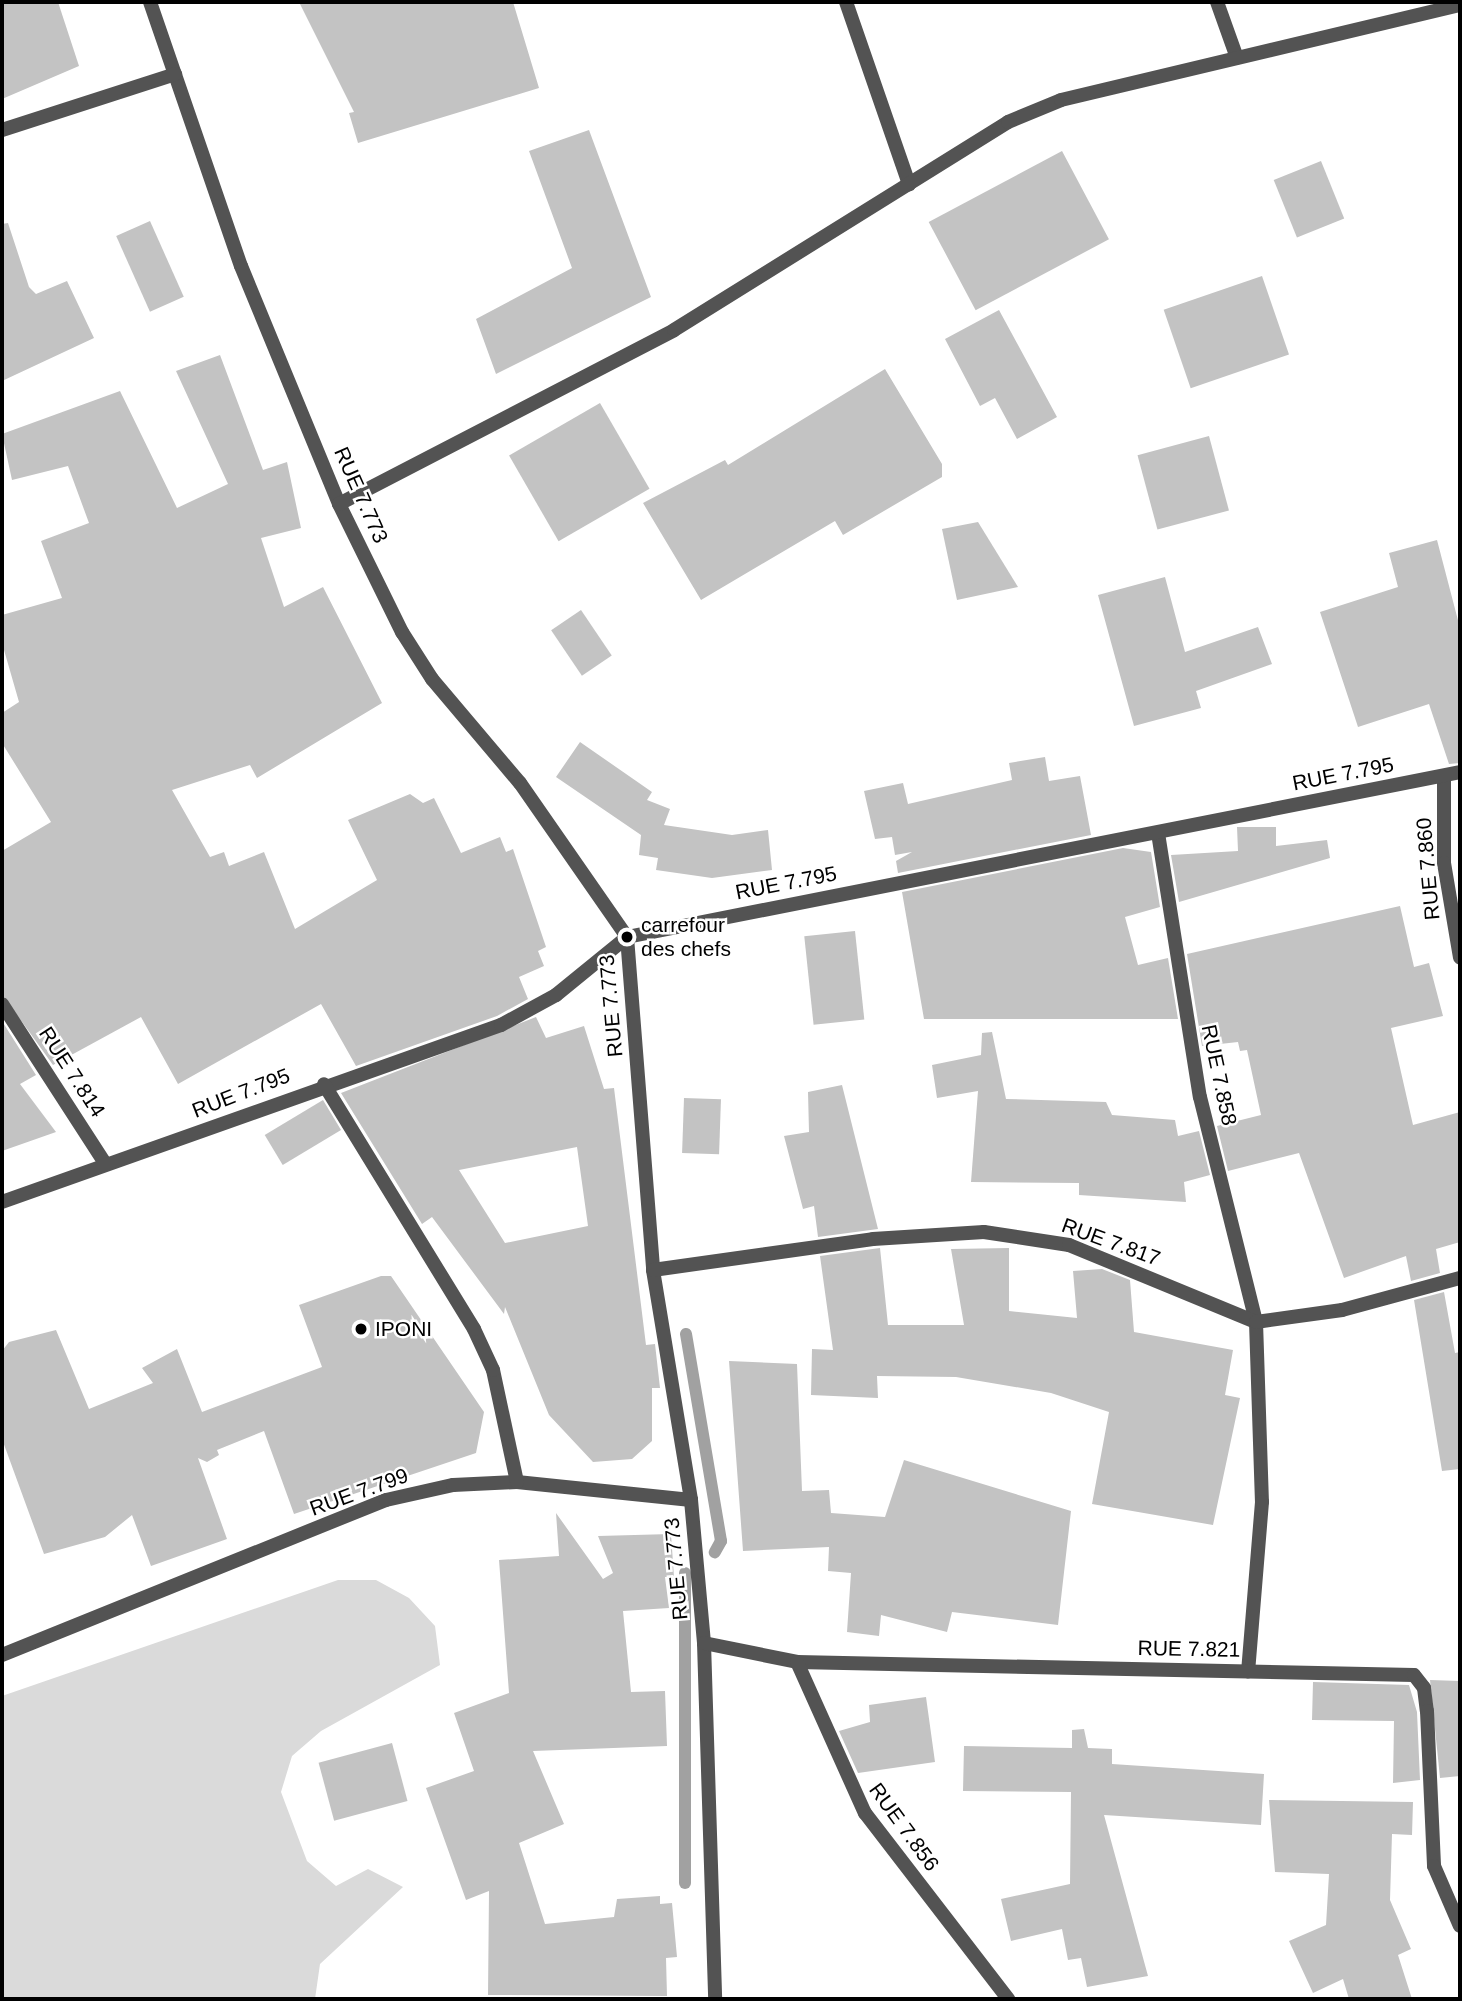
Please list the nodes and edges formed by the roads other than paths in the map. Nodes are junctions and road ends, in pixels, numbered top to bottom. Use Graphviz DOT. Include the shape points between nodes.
graph roads {
  1 [pos="150,2"];
  2 [pos="846,2"];
  3 [pos="1217,2"];
  4 [pos="1460,5"];
  5 [pos="1237,58"];
  6 [pos="175,74"];
  7 [pos="2,130"];
  8 [pos="909,184"];
  9 [pos="340,504"];
  10 [pos="1460,772"];
  11 [pos="1444,775"];
  12 [pos="1158,833"];
  13 [pos="627,937"];
  14 [pos="1460,958"];
  15 [pos="2,1004"];
  16 [pos="324,1084"];
  17 [pos="105,1163"];
  18 [pos="2,1202"];
  19 [pos="653,1270"];
  20 [pos="1460,1278"];
  21 [pos="1256,1322"];
  22 [pos="517,1482"];
  23 [pos="691,1500"];
  24 [pos="704,1643"];
  25 [pos="2,1655"];
  26 [pos="797,1662"];
  27 [pos="1248,1671"];
  28 [pos="1460,1926"];
  29 [pos="715,1999"];
  30 [pos="1008,1999"];
  1 -- 6 [label="street, RUE 7.773"];
  2 -- 8 [label="street"];
  3 -- 5 [label="street"];
  4 -- 5 [label="street"];
  5 -- 8 [label="street" via="1061,100 1009,122"];
  6 -- 7 [label="street"];
  6 -- 9 [label="street, RUE 7.773" via="241,266"];
  8 -- 9 [label="street" via="674,330"];
  9 -- 13 [label="street, RUE 7.773" via="432,679 520,783"];
  10 -- 11 [label="street, RUE 7.795"];
  11 -- 12 [label="street, RUE 7.795"];
  11 -- 14 [label="street, RUE 7.860" via="1444,863"];
  12 -- 13 [label="street, RUE 7.795"];
  12 -- 21 [label="street, RUE 7.858" via="1200,1097"];
  13 -- 16 [label="street, RUE 7.795" via="556,995 501,1025"];
  13 -- 19 [label="street, RUE 7.773"];
  15 -- 17 [label="street, RUE 7.814"];
  16 -- 17 [label="street, RUE 7.795"];
  16 -- 22 [label="street" via="474,1329 493,1370"];
  17 -- 18 [label="street, RUE 7.795"];
  19 -- 21 [label="street, RUE 7.817" via="873,1239 984,1232 1069,1245"];
  19 -- 23 [label="street, RUE 7.773"];
  20 -- 21 [label="street" via="1342,1310"];
  21 -- 27 [label="street, RUE 7.858" via="1262,1502"];
  22 -- 23 [label="street, RUE 7.799"];
  22 -- 25 [label="street, RUE 7.799" via="453,1485 386,1500"];
  23 -- 24 [label="street, RUE 7.773"];
  24 -- 26 [label="street, RUE 7.821"];
  24 -- 29 [label="street, RUE 7.773"];
  26 -- 27 [label="street, RUE 7.821"];
  26 -- 30 [label="street, RUE 7.856" via="858,1802"];
  27 -- 28 [label="street, RUE 7.821" via="1414,1675 1424,1688 1427,1710 1434,1866"];
}
